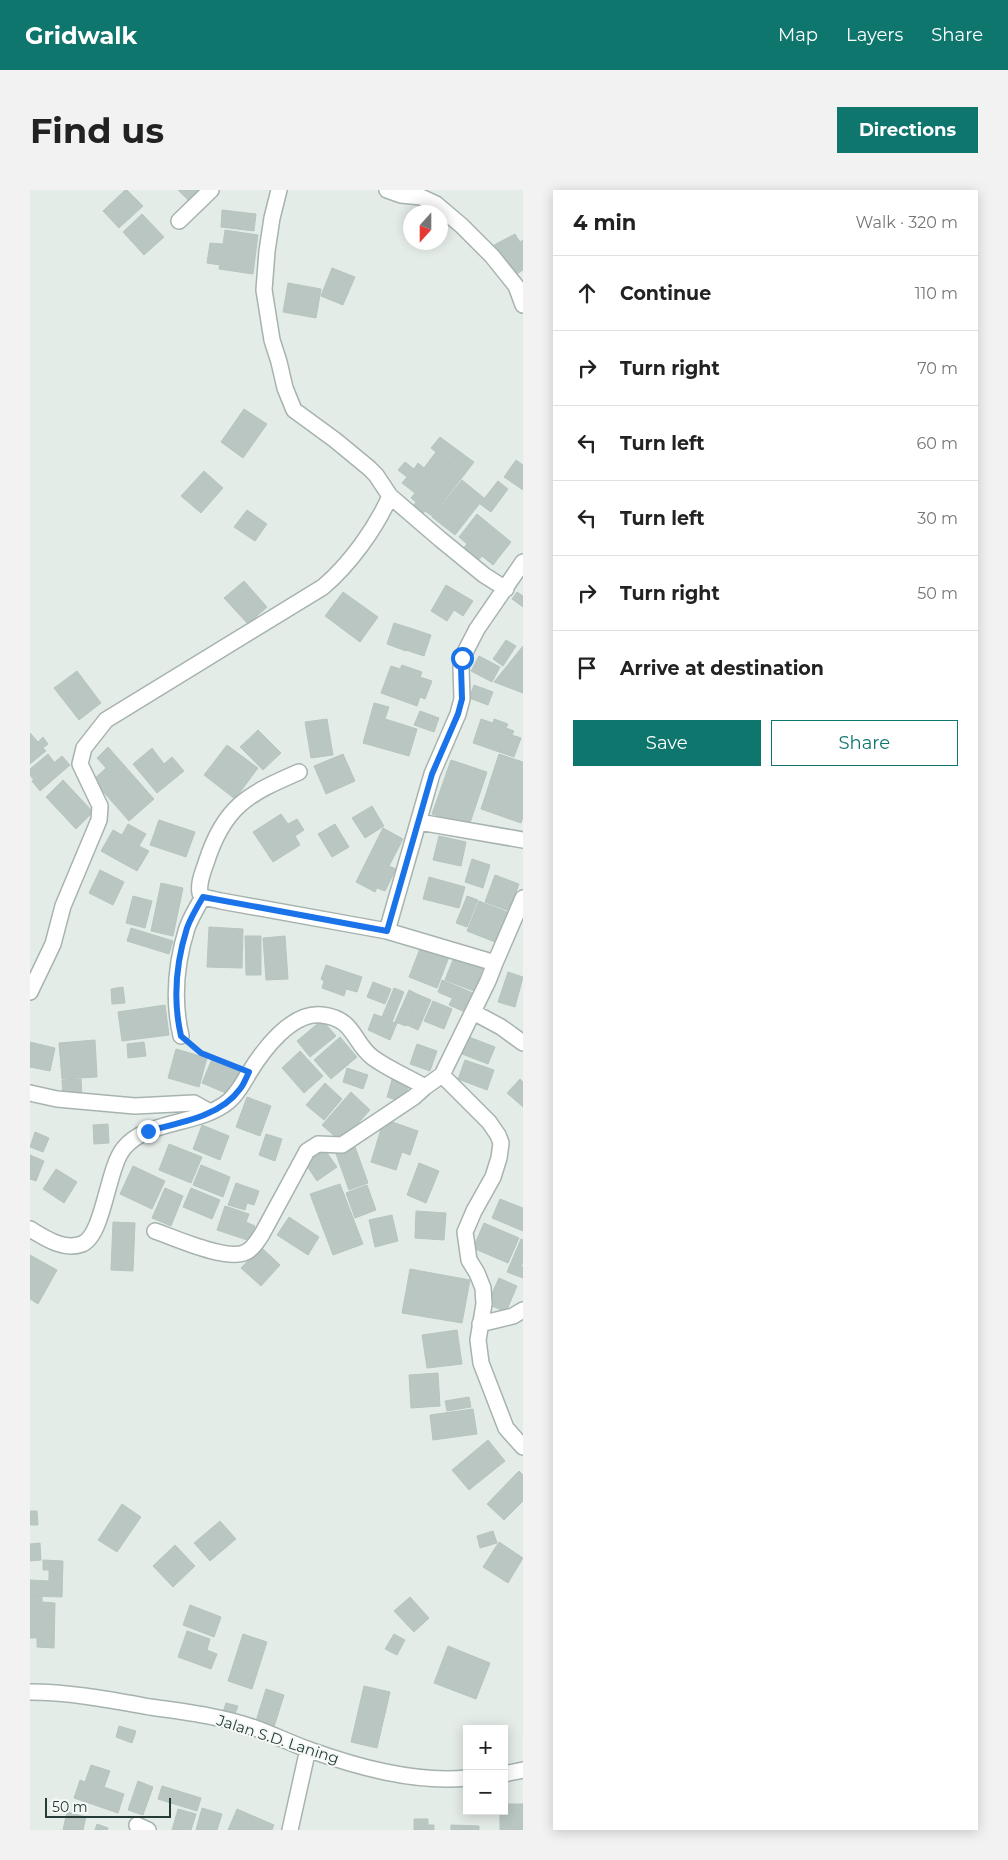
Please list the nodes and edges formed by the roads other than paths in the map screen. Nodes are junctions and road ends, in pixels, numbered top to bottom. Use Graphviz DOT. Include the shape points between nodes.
graph roads {
  1 [pos="211,190"];
  2 [pos="280,190"];
  3 [pos="386,190"];
  4 [pos="179,221"];
  5 [pos="523,305"];
  6 [pos="390,496"];
  7 [pos="523,562"];
  8 [pos="506,589"];
  9 [pos="300,772"];
  10 [pos="418,822"];
  11 [pos="523,840"];
  12 [pos="203,897"];
  13 [pos="523,898"];
  14 [pos="387,931"];
  15 [pos="495,963"];
  16 [pos="30,992"];
  17 [pos="473,1012"];
  18 [pos="181,1036"];
  19 [pos="523,1043"];
  20 [pos="442,1075"];
  21 [pos="425,1086"];
  22 [pos="30,1093"];
  23 [pos="210,1112"];
  24 [pos="30,1229"];
  25 [pos="155,1231"];
  26 [pos="523,1310"];
  27 [pos="480,1324"];
  28 [pos="523,1447"];
  29 [pos="30,1692"];
  30 [pos="308,1749"];
  31 [pos="523,1770"];
  32 [pos="508,1773"];
  33 [pos="463,1778"];
  34 [pos="290,1830"];
  1 -- 4 [label="street"];
  2 -- 6 [label="street" via="272,218 264,290 270,333 289,402 299,416 369,468"];
  3 -- 5 [label="street" via="421,197 436,204 492,256 516,286"];
  6 -- 8 [label="street" via="484,575"];
  6 -- 16 [label="street" via="366,538 332,580 106,720 84,748 80,764 100,806 99,820 63,906 53,944"];
  7 -- 8 [label="street"];
  8 -- 10 [label="street" via="478,628 462,658 462,699 458,714 432,774"];
  9 -- 12 [label="street" via="251,796 228,815 210,850 199,889"];
  10 -- 11 [label="street"];
  10 -- 14 [label="street"];
  12 -- 14 [label="street"];
  12 -- 18 [label="street" via="188,928 179,965 176,1005"];
  13 -- 15 [label="street"];
  14 -- 15 [label="street"];
  15 -- 17 [label="street"];
  17 -- 19 [label="street"];
  17 -- 20 [label="street"];
  20 -- 21 [label="street"];
  20 -- 27 [label="street" via="489,1122 501,1143 493,1176 465,1232 469,1260 483,1288"];
  21 -- 23 [label="street" via="370,1056 340,1019 321,1014 304,1017 284,1028 249,1072 240,1089"];
  21 -- 25 [label="street" via="414,1097 342,1145 318,1144 307,1151 262,1234 247,1252 220,1254"];
  22 -- 23 [label="street" via="57,1099 135,1106 194,1103"];
  23 -- 24 [label="street" via="148,1131 123,1149 114,1167 98,1222 84,1244 60,1244"];
  26 -- 27 [label="street" via="513,1316"];
  27 -- 28 [label="street" via="481,1363 506,1428"];
  29 -- 30 [label="street, Jalan S.D. Laning" via="87,1696 217,1717"];
  30 -- 33 [label="street, Jalan S.D. Laning" via="391,1773 434,1779"];
  30 -- 34 [label="street"];
  31 -- 32 [label="street"];
}
